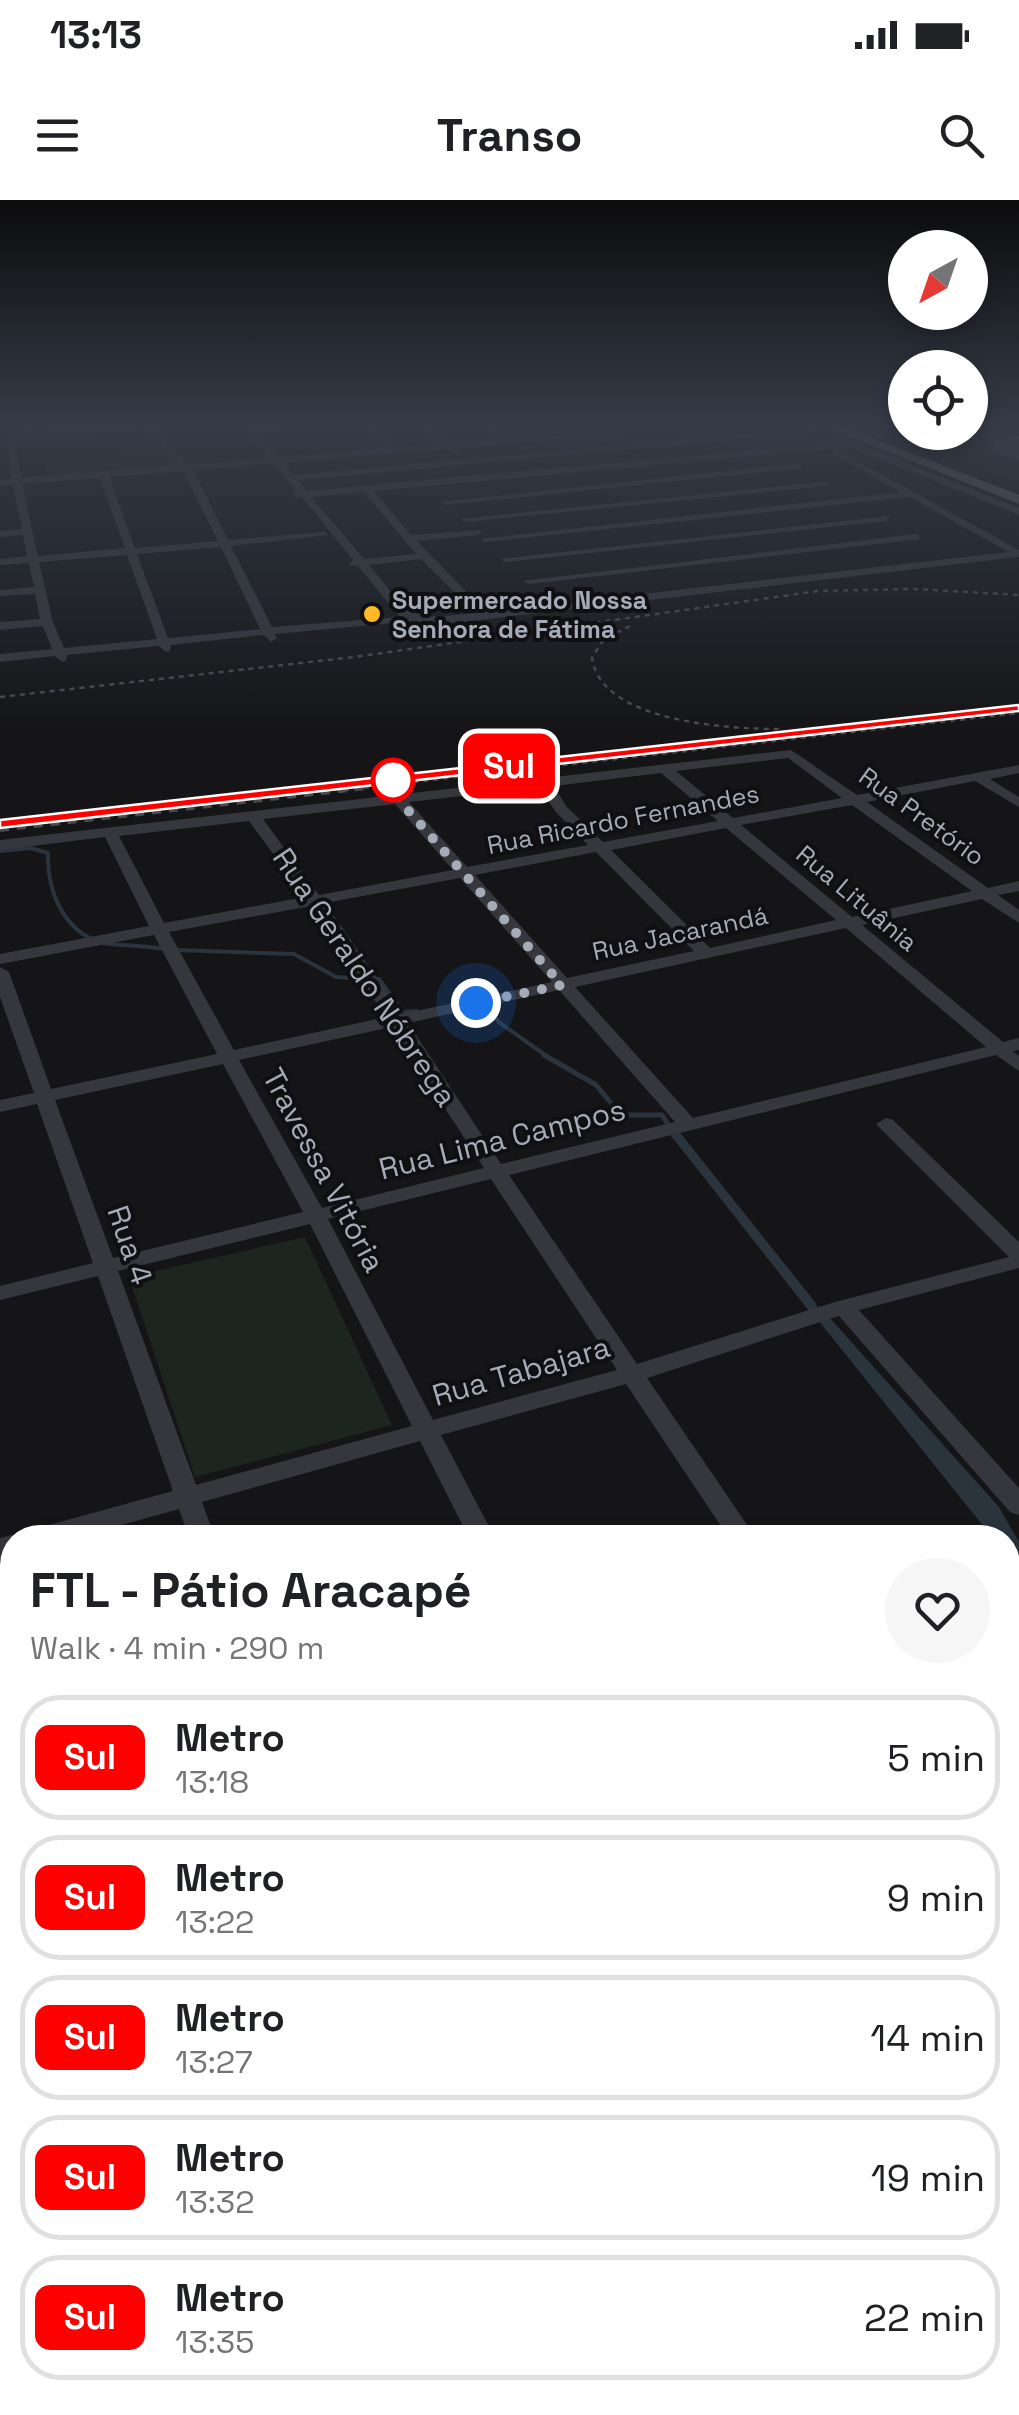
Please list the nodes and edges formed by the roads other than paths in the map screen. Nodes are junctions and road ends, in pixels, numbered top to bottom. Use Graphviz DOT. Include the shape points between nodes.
graph roads {
  1 [pos="24,525"];
  2 [pos="122,525"];
  3 [pos="214,525"];
  4 [pos="318,525"];
  5 [pos="328,525"];
  6 [pos="399,525"];
  7 [pos="472,525"];
  8 [pos="599,525"];
  9 [pos="713,525"];
  10 [pos="817,525"];
  11 [pos="899,525"];
  12 [pos="970,525"];
  13 [pos="27,532"];
  14 [pos="0,534"];
  15 [pos="481,535"];
  16 [pos="727,535"];
  17 [pos="324,536"];
  18 [pos="917,536"];
  19 [pos="410,538"];
  20 [pos="675,540"];
  21 [pos="223,544"];
  22 [pos="1017,551"];
  23 [pos="132,552"];
  24 [pos="424,556"];
  25 [pos="750,556"];
  26 [pos="36,559"];
  27 [pos="504,559"];
  28 [pos="954,559"];
  29 [pos="704,561"];
  30 [pos="0,562"];
  31 [pos="362,562"];
  32 [pos="349,564"];
  33 [pos="825,574"];
  34 [pos="779,576"];
  35 [pos="529,582"];
  36 [pos="40,590"];
  37 [pos="688,590"];
  38 [pos="0,593"];
  39 [pos="554,606"];
  40 [pos="480,612"];
  41 [pos="404,619"];
  42 [pos="47,622"];
  43 [pos="0,626"];
  44 [pos="332,629"];
  45 [pos="269,635"];
  46 [pos="165,645"];
  47 [pos="59,655"];
  48 [pos="0,661"];
  49 [pos="664,769"];
  50 [pos="1019,770"];
  51 [pos="978,777"];
  52 [pos="545,783"];
  53 [pos="399,800"];
  54 [pos="856,800"];
  55 [pos="1019,803"];
  56 [pos="254,817"];
  57 [pos="731,825"];
  58 [pos="110,833"];
  59 [pos="0,845"];
  60 [pos="604,848"];
  61 [pos="467,874"];
  62 [pos="1019,886"];
  63 [pos="986,893"];
  64 [pos="318,902"];
  65 [pos="1019,918"];
  66 [pos="847,923"];
  67 [pos="160,932"];
  68 [pos="705,952"];
  69 [pos="0,959"];
  70 [pos="0,972"];
  71 [pos="562,985"];
  72 [pos="398,1019"];
  73 [pos="1009,1046"];
  74 [pos="228,1056"];
  75 [pos="1019,1065"];
  76 [pos="46,1096"];
  77 [pos="0,1106"];
  78 [pos="687,1124"];
  79 [pos="886,1124"];
  80 [pos="496,1172"];
  81 [pos="316,1216"];
  82 [pos="1019,1258"];
  83 [pos="106,1266"];
  84 [pos="0,1293"];
  85 [pos="843,1307"];
  86 [pos="632,1374"];
  87 [pos="426,1431"];
  88 [pos="185,1496"];
  89 [pos="1019,1505"];
  90 [pos="94,1525"];
  91 [pos="197,1525"];
  92 [pos="475,1525"];
  93 [pos="734,1525"];
  1 -- 13 [label="street"];
  2 -- 23 [label="street"];
  3 -- 21 [label="street"];
  4 -- 17 [label="street"];
  5 -- 31 [label="street"];
  6 -- 19 [label="street"];
  7 -- 15 [label="street"];
  8 -- 15 [label="street"];
  9 -- 16 [label="street"];
  10 -- 16 [label="street"];
  11 -- 18 [label="street"];
  12 -- 22 [label="street"];
  13 -- 14 [label="street"];
  13 -- 26 [label="street"];
  15 -- 19 [label="street"];
  15 -- 27 [label="street"];
  16 -- 20 [label="street"];
  17 -- 21 [label="street"];
  17 -- 32 [label="street"];
  18 -- 25 [label="street"];
  18 -- 28 [label="street"];
  19 -- 24 [label="street"];
  20 -- 27 [label="street"];
  20 -- 29 [label="street"];
  21 -- 23 [label="street"];
  21 -- 45 [label="street"];
  22 -- 28 [label="street"];
  23 -- 26 [label="street"];
  23 -- 46 [label="street"];
  24 -- 31 [label="street"];
  24 -- 40 [label="street"];
  25 -- 29 [label="street"];
  25 -- 34 [label="street"];
  26 -- 30 [label="street"];
  26 -- 36 [label="street"];
  27 -- 35 [label="street"];
  28 -- 33 [label="street"];
  29 -- 35 [label="street"];
  31 -- 32 [label="street"];
  31 -- 41 [label="street"];
  32 -- 41 [label="street"];
  33 -- 34 [label="street"];
  33 -- 37 [label="street"];
  34 -- 37 [label="street"];
  35 -- 39 [label="street"];
  36 -- 38 [label="street"];
  36 -- 42 [label="street"];
  37 -- 39 [label="street"];
  39 -- 40 [label="street"];
  39 -- 41 [label="street"];
  40 -- 41 [label="street"];
  41 -- 44 [label="street"];
  41 -- 44 [label="street"];
  42 -- 43 [label="street"];
  42 -- 47 [label="street"];
  44 -- 45 [label="street"];
  45 -- 46 [label="street"];
  46 -- 47 [label="street"];
  47 -- 48 [label="street"];
  49 -- 52 [label="street"];
  49 -- 54 [label="street, Rua Pretório" via="796,754"];
  49 -- 57 [label="street, Rua Lituânia"];
  50 -- 51 [label="street, Rua Ricardo Fernandes"];
  51 -- 54 [label="street, Rua Ricardo Fernandes"];
  51 -- 55 [label="street"];
  52 -- 53 [label="street"];
  52 -- 60 [label="street" via="560,808"];
  53 -- 56 [label="street"];
  53 -- 61 [label="street"];
  54 -- 57 [label="street, Rua Ricardo Fernandes"];
  54 -- 63 [label="street, Rua Pretório"];
  56 -- 58 [label="street"];
  56 -- 64 [label="street, Rua Geraldo Nóbrega"];
  57 -- 60 [label="street, Rua Ricardo Fernandes"];
  57 -- 66 [label="street, Rua Lituânia"];
  58 -- 59 [label="street"];
  58 -- 67 [label="street, Travessa Vitória"];
  60 -- 61 [label="street, Rua Ricardo Fernandes"];
  60 -- 68 [label="street"];
  61 -- 64 [label="street, Rua Ricardo Fernandes"];
  61 -- 71 [label="street"];
  62 -- 63 [label="street, Rua Jacarandá"];
  63 -- 65 [label="street, Rua Pretório"];
  63 -- 66 [label="street, Rua Jacarandá"];
  64 -- 67 [label="street, Rua Ricardo Fernandes"];
  64 -- 72 [label="street, Rua Geraldo Nóbrega"];
  66 -- 68 [label="street, Rua Jacarandá"];
  66 -- 73 [label="street, Rua Lituânia"];
  67 -- 69 [label="street, Rua Ricardo Fernandes"];
  67 -- 74 [label="street, Travessa Vitória"];
  68 -- 71 [label="street, Rua Jacarandá"];
  70 -- 76 [label="street, Rua 4"];
  71 -- 72 [label="street, Rua Jacarandá"];
  71 -- 78 [label="street"];
  72 -- 74 [label="street, Rua Jacarandá"];
  72 -- 80 [label="street, Rua Geraldo Nóbrega"];
  73 -- 75 [label="street, Rua Lituânia"];
  73 -- 78 [label="street, Rua Lima Campos"];
  74 -- 76 [label="street, Rua Jacarandá"];
  74 -- 81 [label="street, Travessa Vitória"];
  76 -- 77 [label="street, Rua Jacarandá"];
  76 -- 83 [label="street, Rua 4"];
  78 -- 80 [label="street, Rua Lima Campos"];
  79 -- 82 [label="street"];
  80 -- 81 [label="street, Rua Lima Campos"];
  80 -- 86 [label="street, Rua Geraldo Nóbrega"];
  81 -- 83 [label="street, Rua Lima Campos"];
  81 -- 87 [label="street, Travessa Vitória"];
  82 -- 85 [label="street, Rua Tabajara"];
  83 -- 84 [label="street, Rua Lima Campos"];
  83 -- 88 [label="street, Rua 4"];
  85 -- 86 [label="street, Rua Tabajara"];
  85 -- 89 [label="street"];
  86 -- 87 [label="street, Rua Tabajara"];
  86 -- 93 [label="street, Rua Geraldo Nóbrega"];
  87 -- 88 [label="street, Rua Tabajara"];
  87 -- 92 [label="street, Travessa Vitória"];
  88 -- 90 [label="street, Rua Tabajara"];
  88 -- 91 [label="street, Rua 4"];
}
